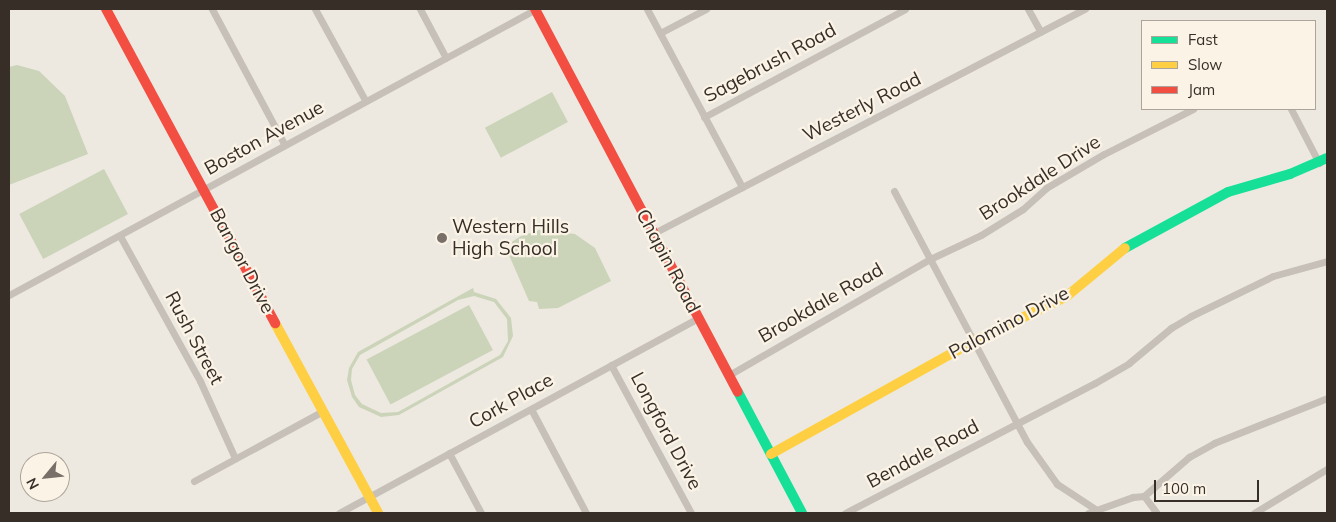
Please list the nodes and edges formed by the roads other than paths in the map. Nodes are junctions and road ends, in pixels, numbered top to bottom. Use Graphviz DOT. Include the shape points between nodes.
graph roads {
  1 [pos="106,9"];
  2 [pos="212,9"];
  3 [pos="315,9"];
  4 [pos="420,9"];
  5 [pos="536,9"];
  6 [pos="647,9"];
  7 [pos="706,9"];
  8 [pos="905,9"];
  9 [pos="1028,9"];
  10 [pos="1085,9"];
  11 [pos="1041,32"];
  12 [pos="660,33"];
  13 [pos="446,58"];
  14 [pos="365,100"];
  15 [pos="1191,110"];
  16 [pos="1292,110"];
  17 [pos="704,117"];
  18 [pos="284,144"];
  19 [pos="1323,160"];
  20 [pos="742,186"];
  21 [pos="204,190"];
  22 [pos="894,191"];
  23 [pos="654,233"];
  24 [pos="120,236"];
  25 [pos="930,259"];
  26 [pos="1327,261"];
  27 [pos="9,295"];
  28 [pos="698,318"];
  29 [pos="974,341"];
  30 [pos="611,365"];
  31 [pos="729,375"];
  32 [pos="1327,398"];
  33 [pos="530,409"];
  34 [pos="323,411"];
  35 [pos="1016,423"];
  36 [pos="449,453"];
  37 [pos="771,454"];
  38 [pos="235,458"];
  39 [pos="1327,469"];
  40 [pos="194,481"];
  41 [pos="1144,496"];
  42 [pos="369,497"];
  43 [pos="1092,511"];
  44 [pos="339,513"];
  45 [pos="378,513"];
  46 [pos="481,513"];
  47 [pos="586,513"];
  48 [pos="691,513"];
  49 [pos="802,513"];
  50 [pos="845,513"];
  51 [pos="1157,513"];
  52 [pos="1254,513"];
  1 -- 21 [label="street, Bangor Drive"];
  2 -- 18 [label="street"];
  3 -- 14 [label="street"];
  4 -- 13 [label="street"];
  5 -- 13 [label="street, Boston Avenue"];
  5 -- 23 [label="street, Chapin Road"];
  6 -- 12 [label="street"];
  7 -- 12 [label="street"];
  8 -- 17 [label="street, Sagebrush Road"];
  9 -- 11 [label="street"];
  10 -- 11 [label="street, Westerly Road"];
  11 -- 20 [label="street, Westerly Road"];
  12 -- 17 [label="street"];
  13 -- 14 [label="street, Boston Avenue"];
  14 -- 18 [label="street, Boston Avenue"];
  15 -- 25 [label="street, Brookdale Drive" via="1104,154 1046,188 1023,209 981,235"];
  16 -- 19 [label="street"];
  17 -- 20 [label="street"];
  18 -- 21 [label="street, Boston Avenue"];
  19 -- 29 [label="street, Palomino Drive" via="1228,192 1120,250 1067,296"];
  20 -- 23 [label="street, Westerly Road"];
  21 -- 24 [label="street, Boston Avenue"];
  21 -- 34 [label="street, Bangor Drive"];
  22 -- 25 [label="street"];
  23 -- 28 [label="street, Chapin Road"];
  24 -- 27 [label="street, Boston Avenue"];
  24 -- 38 [label="street, Rush Street" via="200,381"];
  25 -- 29 [label="street"];
  25 -- 31 [label="street, Brookdale Road"];
  26 -- 35 [label="street, Bendale Road" via="1273,276 1191,316 1130,363"];
  28 -- 30 [label="street, Cork Place"];
  28 -- 31 [label="street, Chapin Road"];
  29 -- 35 [label="street"];
  29 -- 37 [label="street, Palomino Drive"];
  30 -- 33 [label="street, Cork Place"];
  30 -- 48 [label="street, Longford Drive"];
  31 -- 37 [label="street, Chapin Road"];
  32 -- 41 [label="street" via="1214,443 1189,457"];
  33 -- 36 [label="street, Cork Place"];
  33 -- 47 [label="street"];
  34 -- 38 [label="street"];
  34 -- 42 [label="street, Bangor Drive"];
  35 -- 43 [label="street" via="1048,475"];
  35 -- 50 [label="street, Bendale Road"];
  36 -- 42 [label="street, Cork Place"];
  36 -- 46 [label="street"];
  37 -- 49 [label="street, Chapin Road"];
  38 -- 40 [label="street"];
  39 -- 52 [label="street"];
  41 -- 43 [label="street"];
  41 -- 51 [label="street"];
  42 -- 44 [label="street, Cork Place"];
  42 -- 45 [label="street, Bangor Drive"];
}
